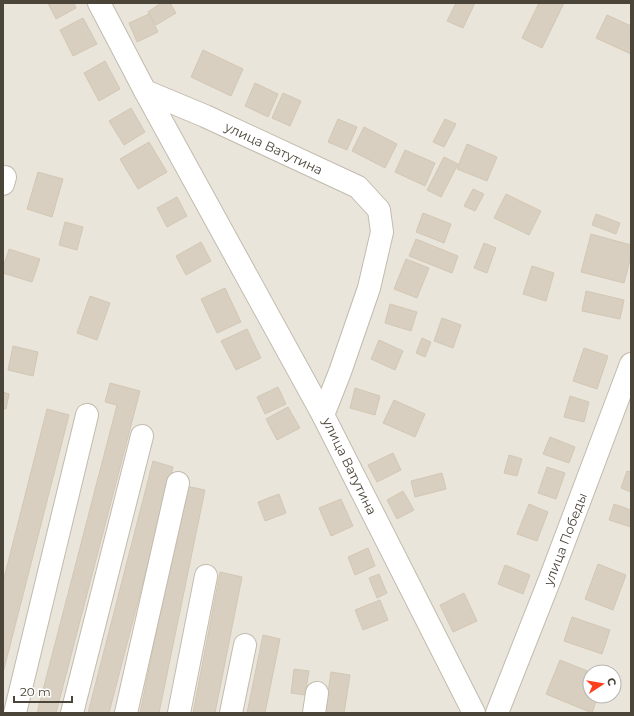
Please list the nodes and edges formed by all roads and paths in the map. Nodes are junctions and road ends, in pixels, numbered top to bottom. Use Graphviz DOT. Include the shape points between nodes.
graph roads {
  1 [pos="99,3"];
  2 [pos="145,91"];
  3 [pos="631,364"];
  4 [pos="87,415"];
  5 [pos="323,415"];
  6 [pos="142,436"];
  7 [pos="178,483"];
  8 [pos="206,576"];
  9 [pos="245,645"];
  10 [pos="15,713"];
  11 [pos="72,713"];
  12 [pos="126,713"];
  13 [pos="179,713"];
  14 [pos="231,713"];
  15 [pos="474,713"];
  16 [pos="497,713"];
  1 -- 2 [label="street"];
  2 -- 5 [label="street"];
  2 -- 5 [label="street, улица Ватутина" via="212,119 358,187 379,210 382,232 369,288"];
  3 -- 16 [label="street, улица Победы"];
  4 -- 10 [label="street"];
  5 -- 15 [label="street, улица Ватутина"];
  6 -- 11 [label="street"];
  7 -- 12 [label="street"];
  8 -- 13 [label="street"];
  9 -- 14 [label="street"];
}
